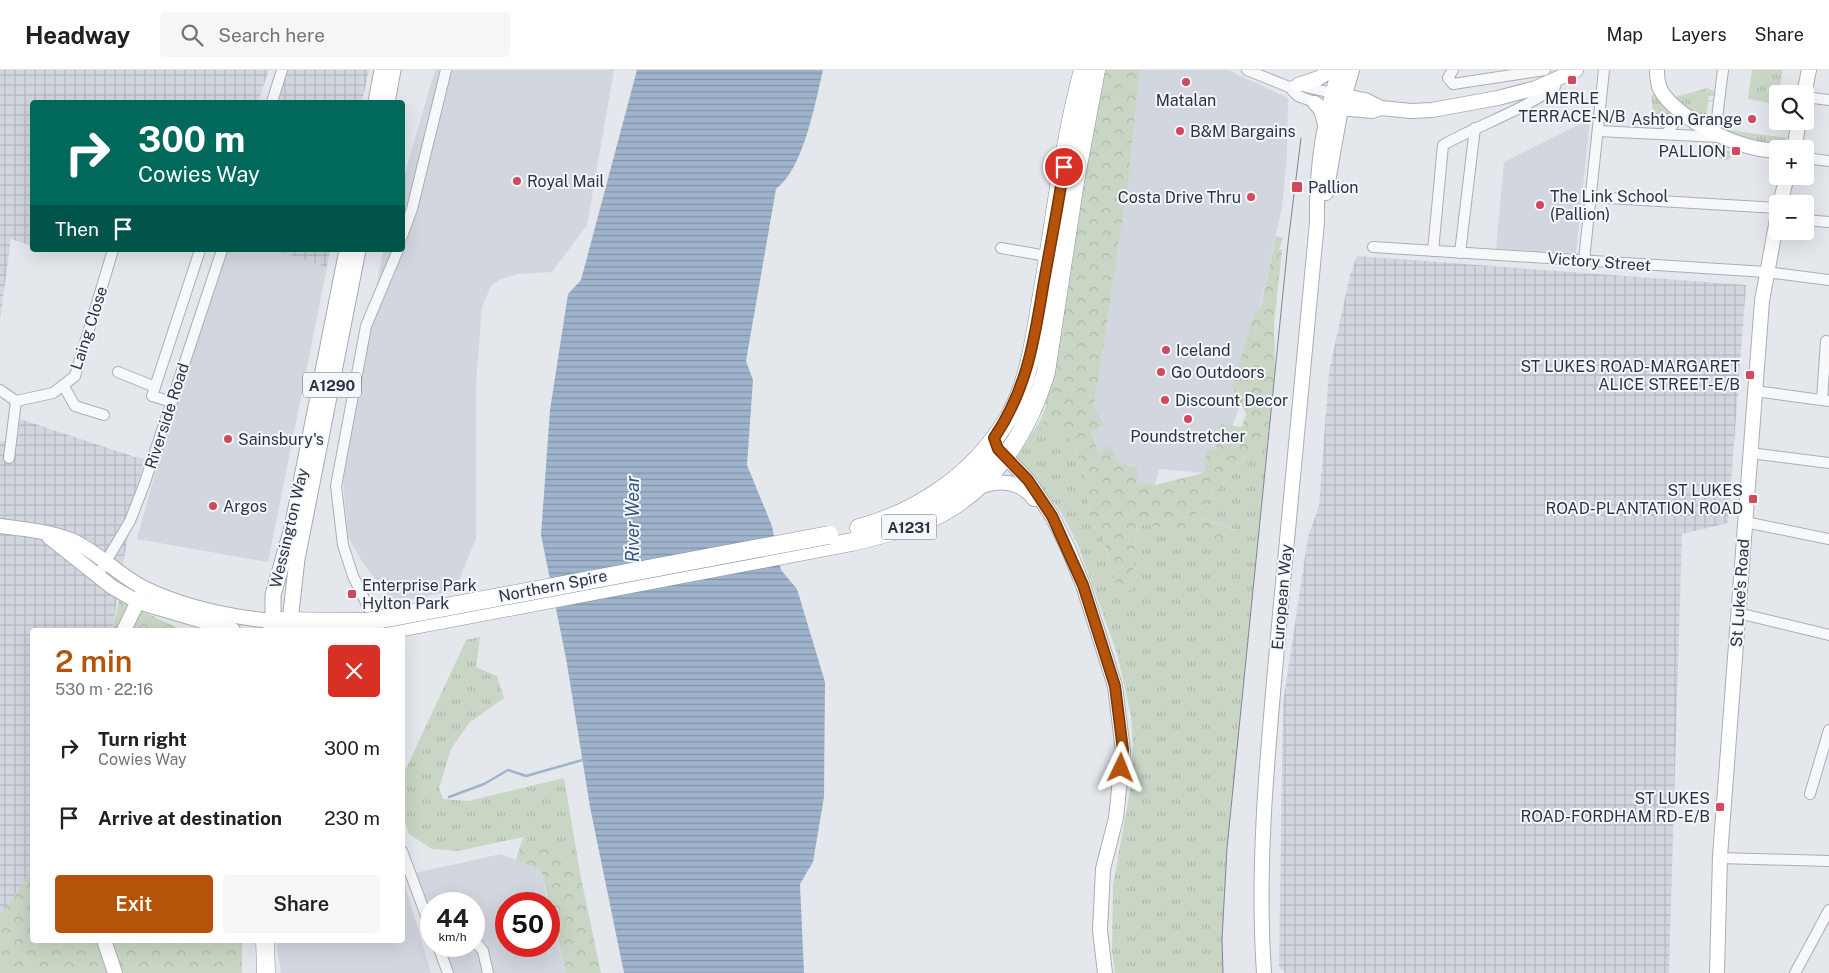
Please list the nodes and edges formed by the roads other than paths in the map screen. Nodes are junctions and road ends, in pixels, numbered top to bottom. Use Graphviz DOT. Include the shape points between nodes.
graph roads {
  1 [pos="282,70"];
  2 [pos="382,70"];
  3 [pos="393,70"];
  4 [pos="446,70"];
  5 [pos="1083,70"];
  6 [pos="1096,70"];
  7 [pos="1246,70"];
  8 [pos="1331,70"];
  9 [pos="1339,70"];
  10 [pos="1352,70"];
  11 [pos="1453,70"];
  12 [pos="1545,70"];
  13 [pos="1604,70"];
  14 [pos="1652,70"];
  15 [pos="1657,70"];
  16 [pos="1723,70"];
  17 [pos="1809,70"];
  18 [pos="1568,72"];
  19 [pos="1807,85"];
  20 [pos="1294,86"];
  21 [pos="1660,89"];
  22 [pos="1814,97"];
  23 [pos="273,100"];
  24 [pos="376,100"];
  25 [pos="387,100"];
  26 [pos="1829,100"];
  27 [pos="1336,101"];
  28 [pos="1315,103"];
  29 [pos="1682,112"];
  30 [pos="1325,124"];
  31 [pos="1475,128"];
  32 [pos="1598,131"];
  33 [pos="1667,133"];
  34 [pos="1718,136"];
  35 [pos="1769,150"];
  36 [pos="1814,159"];
  37 [pos="1829,161"];
  38 [pos="1591,197"];
  39 [pos="1769,213"];
  40 [pos="1814,221"];
  41 [pos="1317,222"];
  42 [pos="1829,222"];
  43 [pos="405,228"];
  44 [pos="1772,240"];
  45 [pos="1373,247"];
  46 [pos="1001,248"];
  47 [pos="1433,251"];
  48 [pos="112,252"];
  49 [pos="197,252"];
  50 [pos="221,252"];
  51 [pos="347,252"];
  52 [pos="358,252"];
  53 [pos="397,252"];
  54 [pos="1460,252"];
  55 [pos="1056,257"];
  56 [pos="1584,260"];
  57 [pos="1766,272"];
  58 [pos="1829,280"];
  59 [pos="1826,341"];
  60 [pos="118,372"];
  61 [pos="63,385"];
  62 [pos="155,387"];
  63 [pos="0,390"];
  64 [pos="1755,391"];
  65 [pos="16,401"];
  66 [pos="1825,401"];
  67 [pos="172,402"];
  68 [pos="104,415"];
  69 [pos="994,438"];
  70 [pos="1750,453"];
  71 [pos="1007,457"];
  72 [pos="9,458"];
  73 [pos="1829,463"];
  74 [pos="977,488"];
  75 [pos="895,516"];
  76 [pos="1745,522"];
  77 [pos="1056,524"];
  78 [pos="0,526"];
  79 [pos="41,531"];
  80 [pos="0,532"];
  81 [pos="1829,539"];
  82 [pos="830,540"];
  83 [pos="106,562"];
  84 [pos="98,575"];
  85 [pos="145,588"];
  86 [pos="138,602"];
  87 [pos="1738,613"];
  88 [pos="281,626"];
  89 [pos="373,626"];
  90 [pos="125,628"];
  91 [pos="226,628"];
  92 [pos="398,628"];
  93 [pos="1829,634"];
  94 [pos="1829,730"];
  95 [pos="1810,794"];
  96 [pos="1720,858"];
  97 [pos="405,859"];
  98 [pos="1829,861"];
  99 [pos="420,899"];
  100 [pos="1829,910"];
  101 [pos="105,943"];
  102 [pos="253,943"];
  103 [pos="265,943"];
  104 [pos="442,957"];
  105 [pos="485,957"];
  106 [pos="115,973"];
  107 [pos="254,973"];
  108 [pos="266,973"];
  109 [pos="448,973"];
  110 [pos="488,973"];
  111 [pos="1105,973"];
  112 [pos="1264,973"];
  113 [pos="1717,973"];
  114 [pos="1795,973"];
  1 -- 23 [label="street"];
  2 -- 24 [label="main road"];
  3 -- 25 [label="main road"];
  4 -- 43 [label="street"];
  5 -- 55 [label="highway, A1231" via="1073,115"];
  6 -- 55 [label="highway, A1231" via="1075,182"];
  7 -- 20 [label="street"];
  8 -- 20 [label="street" via="1319,78"];
  9 -- 27 [label="street"];
  10 -- 27 [label="street"];
  11 -- 12 [label="street" via="1448,78 1453,84"];
  13 -- 32 [label="street"];
  14 -- 21 [label="street"];
  15 -- 21 [label="street"];
  16 -- 34 [label="street"];
  17 -- 19 [label="street"];
  18 -- 27 [label="street" via="1536,88 1432,110 1381,108 1365,100"];
  18 -- 31 [label="street" via="1538,99"];
  20 -- 27 [label="street"];
  20 -- 28 [label="street" via="1298,96"];
  21 -- 29 [label="street"];
  22 -- 26 [label="street"];
  27 -- 28 [label="street"];
  27 -- 30 [label="street, European Way"];
  27 -- 41 [label="street, European Way" via="1326,196"];
  28 -- 30 [label="street"];
  29 -- 33 [label="street"];
  29 -- 34 [label="street"];
  30 -- 41 [label="street, European Way"];
  31 -- 47 [label="street" via="1443,145"];
  31 -- 54 [label="street"];
  32 -- 33 [label="street"];
  32 -- 38 [label="street"];
  33 -- 34 [label="street"];
  34 -- 35 [label="street"];
  36 -- 37 [label="street"];
  38 -- 39 [label="street"];
  38 -- 56 [label="street"];
  40 -- 42 [label="street"];
  41 -- 112 [label="street, European Way" via="1260,858"];
  44 -- 57 [label="street, St Luke's Road"];
  45 -- 47 [label="street, Victory Street"];
  46 -- 55 [label="street"];
  47 -- 54 [label="street, Victory Street"];
  48 -- 61 [label="street, Laing Close" via="75,376"];
  49 -- 62 [label="street"];
  50 -- 67 [label="street, Riverside Road"];
  51 -- 88 [label="main road, Wessington Way / A1290" via="292,528 273,595"];
  52 -- 88 [label="main road, Wessington Way / A1290" via="298,559"];
  53 -- 89 [label="street" via="366,326 336,486 343,545"];
  54 -- 56 [label="street, Victory Street"];
  55 -- 69 [label="highway, A1231" via="1022,386 1010,414"];
  55 -- 71 [label="highway, A1231" via="1046,372 1026,425"];
  56 -- 57 [label="street, Victory Street"];
  57 -- 58 [label="street, Victory Street"];
  57 -- 64 [label="street, St Luke's Road"];
  59 -- 66 [label="street"];
  60 -- 62 [label="street"];
  61 -- 65 [label="street, Laing Close" via="53,393"];
  61 -- 68 [label="street" via="76,406"];
  62 -- 67 [label="street" via="152,396"];
  63 -- 65 [label="street"];
  64 -- 66 [label="street"];
  64 -- 70 [label="street, St Luke's Road"];
  65 -- 72 [label="street"];
  67 -- 83 [label="street, Riverside Road" via="130,521"];
  69 -- 71 [label="street" via="998,449"];
  69 -- 75 [label="highway, A1231" via="976,460 939,492"];
  70 -- 73 [label="street"];
  70 -- 76 [label="street, St Luke's Road"];
  71 -- 74 [label="highway, A1231"];
  71 -- 75 [label="street" via="994,457 961,488 920,513"];
  71 -- 77 [label="street" via="1028,480"];
  74 -- 77 [label="street" via="992,483 1022,487"];
  74 -- 82 [label="highway, A1231" via="957,504 925,521 880,535"];
  75 -- 82 [label="highway, A1231"];
  76 -- 81 [label="street"];
  76 -- 87 [label="street, St Luke's Road"];
  77 -- 111 [label="street" via="1083,585 1115,686 1123,750 1116,818 1103,869 1100,930"];
  78 -- 79 [label="street"];
  78 -- 80 [label="street"];
  79 -- 83 [label="street" via="72,540"];
  79 -- 84 [label="street"];
  82 -- 89 [label="highway, Northern Spire / A1231, bridge"];
  82 -- 92 [label="highway, Northern Spire / A1231"];
  83 -- 84 [label="street, Riverside Road"];
  83 -- 85 [label="street"];
  84 -- 86 [label="street"];
  85 -- 86 [label="street"];
  85 -- 88 [label="street" via="206,609"];
  86 -- 90 [label="street"];
  86 -- 91 [label="street"];
  87 -- 93 [label="street"];
  87 -- 96 [label="street, St Luke's Road"];
  88 -- 89 [label="highway, A1231"];
  94 -- 95 [label="street"];
  96 -- 98 [label="street"];
  96 -- 113 [label="street, St Luke's Road"];
  97 -- 99 [label="street"];
  100 -- 114 [label="street"];
  101 -- 106 [label="street"];
  102 -- 107 [label="highway"];
  103 -- 108 [label="highway"];
  104 -- 109 [label="street"];
  105 -- 110 [label="street"];
}
